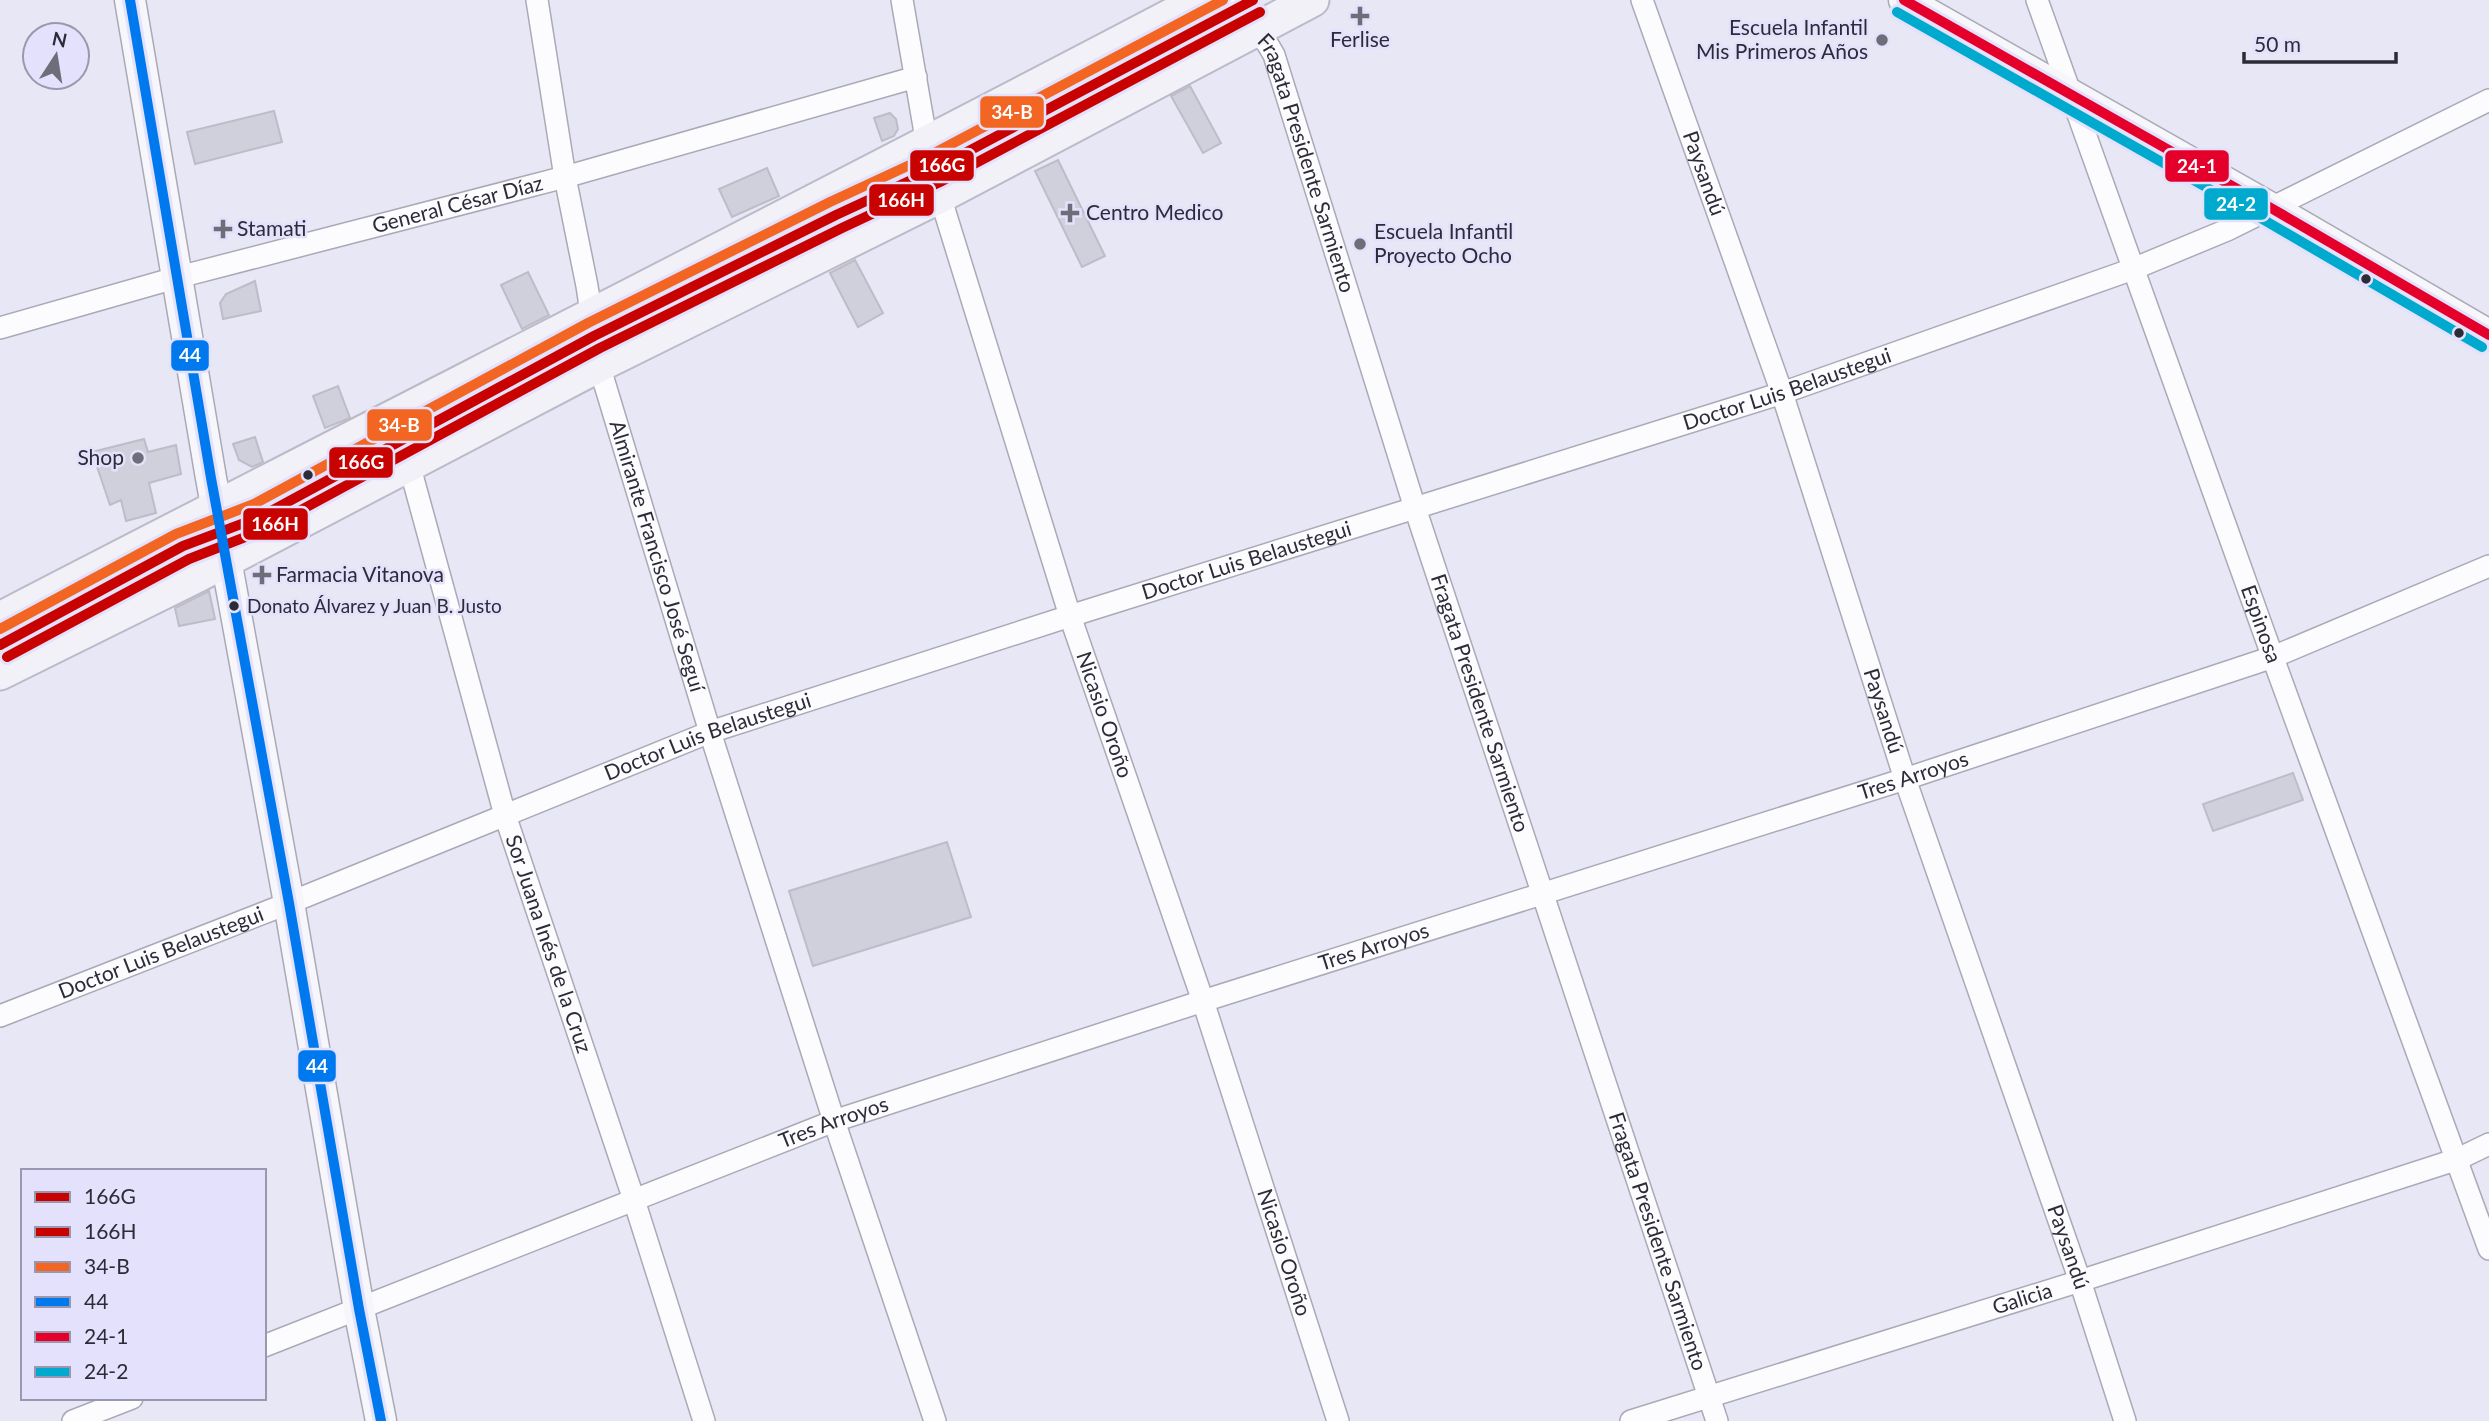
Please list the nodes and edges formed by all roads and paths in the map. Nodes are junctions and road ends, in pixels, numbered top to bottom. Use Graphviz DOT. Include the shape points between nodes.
graph roads {
  1 [pos="130,0"];
  2 [pos="537,0"];
  3 [pos="902,0"];
  4 [pos="1201,0"];
  5 [pos="1225,0"];
  6 [pos="1312,0"];
  7 [pos="1642,0"];
  8 [pos="1904,0"];
  9 [pos="2037,0"];
  10 [pos="1256,31"];
  11 [pos="916,77"];
  12 [pos="2071,96"];
  13 [pos="2489,100"];
  14 [pos="927,144"];
  15 [pos="565,177"];
  16 [pos="940,196"];
  17 [pos="2271,208"];
  18 [pos="2133,269"];
  19 [pos="176,278"];
  20 [pos="591,316"];
  21 [pos="0,328"];
  22 [pos="2489,335"];
  23 [pos="599,365"];
  24 [pos="1782,393"];
  25 [pos="408,464"];
  26 [pos="216,506"];
  27 [pos="1415,508"];
  28 [pos="226,561"];
  29 [pos="2489,566"];
  30 [pos="1070,616"];
  31 [pos="0,619"];
  32 [pos="2273,657"];
  33 [pos="0,673"];
  34 [pos="710,732"];
  35 [pos="1905,779"];
  36 [pos="505,815"];
  37 [pos="1543,894"];
  38 [pos="289,903"];
  39 [pos="1203,1001"];
  40 [pos="0,1016"];
  41 [pos="834,1121"];
  42 [pos="2489,1144"];
  43 [pos="2458,1159"];
  44 [pos="634,1200"];
  45 [pos="2489,1249"];
  46 [pos="2080,1281"];
  47 [pos="359,1309"];
  48 [pos="266,1345"];
  49 [pos="1710,1397"];
  50 [pos="127,1400"];
  51 [pos="74,1421"];
  52 [pos="381,1421"];
  53 [pos="704,1421"];
  54 [pos="935,1421"];
  55 [pos="1338,1421"];
  56 [pos="1631,1421"];
  57 [pos="1717,1421"];
  58 [pos="2125,1421"];
  1 -- 19 [label="main road"];
  2 -- 15 [label="street, Almirante Francisco José Seguí"];
  3 -- 11 [label="street, Nicasio Oroño"];
  4 -- 14 [label="main road"];
  5 -- 10 [label="street, Fragata Presidente Sarmiento"];
  6 -- 10 [label="main road"];
  7 -- 24 [label="street, Paysandú"];
  8 -- 12 [label="main road"];
  9 -- 12 [label="street, Espinosa"];
  10 -- 16 [label="main road"];
  10 -- 27 [label="street, Fragata Presidente Sarmiento" via="1274,55"];
  11 -- 14 [label="street, Nicasio Oroño"];
  11 -- 15 [label="street, General César Díaz"];
  12 -- 17 [label="main road"];
  12 -- 18 [label="street, Espinosa"];
  13 -- 17 [label="street, Doctor Luis Belaustegui"];
  14 -- 16 [label="street, Nicasio Oroño"];
  14 -- 20 [label="main road"];
  15 -- 19 [label="street, General César Díaz"];
  15 -- 20 [label="street, Almirante Francisco José Seguí"];
  16 -- 23 [label="main road"];
  16 -- 30 [label="street, Nicasio Oroño"];
  17 -- 18 [label="street, Doctor Luis Belaustegui"];
  17 -- 22 [label="main road"];
  18 -- 24 [label="street, Doctor Luis Belaustegui"];
  18 -- 32 [label="street, Espinosa"];
  19 -- 21 [label="street, General César Díaz"];
  19 -- 26 [label="main road"];
  20 -- 23 [label="street, Almirante Francisco José Seguí"];
  20 -- 26 [label="main road"];
  23 -- 25 [label="main road"];
  23 -- 34 [label="street, Almirante Francisco José Seguí"];
  24 -- 27 [label="street, Doctor Luis Belaustegui"];
  24 -- 35 [label="street, Paysandú"];
  25 -- 28 [label="main road"];
  25 -- 36 [label="street, Sor Juana Inés de la Cruz"];
  26 -- 28 [label="main road"];
  26 -- 31 [label="main road"];
  27 -- 30 [label="street, Doctor Luis Belaustegui"];
  27 -- 37 [label="street, Fragata Presidente Sarmiento"];
  28 -- 33 [label="main road"];
  28 -- 38 [label="main road"];
  29 -- 32 [label="street, Tres Arroyos"];
  30 -- 34 [label="street, Doctor Luis Belaustegui"];
  30 -- 39 [label="street, Nicasio Oroño"];
  32 -- 35 [label="street, Tres Arroyos"];
  32 -- 43 [label="street, Espinosa"];
  34 -- 36 [label="street, Doctor Luis Belaustegui"];
  34 -- 41 [label="street, Almirante Francisco José Seguí"];
  35 -- 37 [label="street, Tres Arroyos"];
  35 -- 46 [label="street, Paysandú"];
  36 -- 38 [label="street, Doctor Luis Belaustegui"];
  36 -- 44 [label="street, Sor Juana Inés de la Cruz"];
  37 -- 39 [label="street, Tres Arroyos"];
  37 -- 49 [label="street, Fragata Presidente Sarmiento"];
  38 -- 40 [label="street, Doctor Luis Belaustegui"];
  38 -- 47 [label="main road"];
  39 -- 41 [label="street, Tres Arroyos"];
  39 -- 55 [label="street, Nicasio Oroño"];
  41 -- 44 [label="street, Tres Arroyos"];
  41 -- 54 [label="street, Almirante Francisco José Seguí"];
  42 -- 43 [label="street, Galicia"];
  43 -- 45 [label="street, Espinosa"];
  43 -- 46 [label="street, Galicia"];
  44 -- 47 [label="street, Tres Arroyos"];
  44 -- 53 [label="street, Sor Juana Inés de la Cruz"];
  46 -- 49 [label="street, Galicia"];
  46 -- 58 [label="street, Paysandú"];
  47 -- 48 [label="street, Tres Arroyos"];
  47 -- 52 [label="main road"];
  49 -- 56 [label="street, Galicia"];
  49 -- 57 [label="street, Fragata Presidente Sarmiento"];
  50 -- 51 [label="street"];
}
